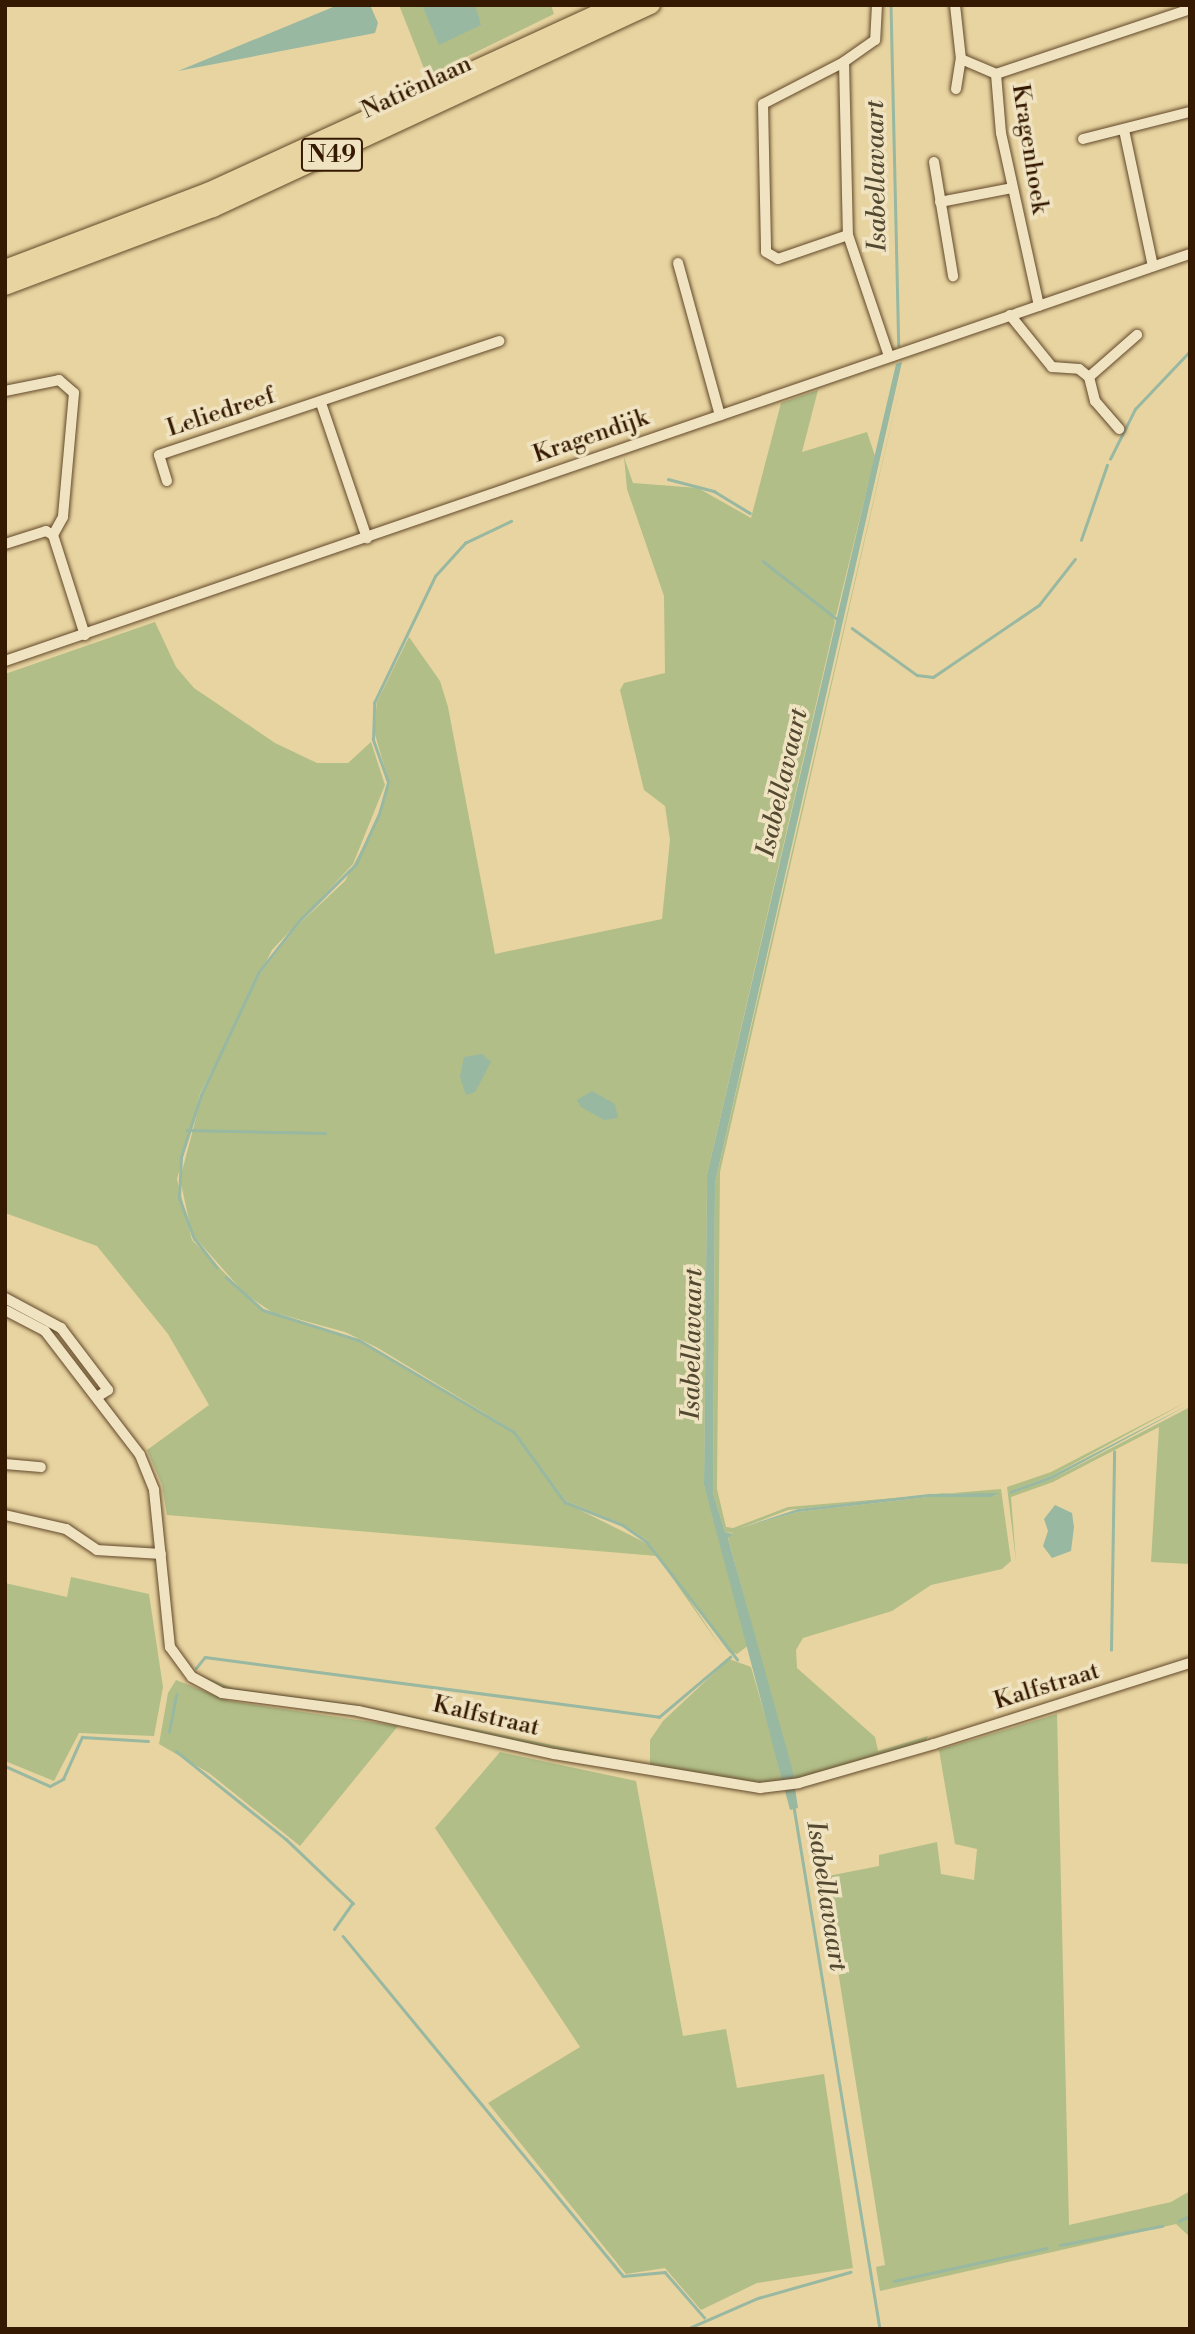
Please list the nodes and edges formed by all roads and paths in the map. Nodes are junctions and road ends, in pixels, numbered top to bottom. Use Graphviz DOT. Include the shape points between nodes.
graph roads {
  1 [pos="616,5"];
  2 [pos="651,5"];
  3 [pos="877,5"];
  4 [pos="955,5"];
  5 [pos="1190,9"];
  6 [pos="961,59"];
  7 [pos="844,62"];
  8 [pos="996,74"];
  9 [pos="956,89"];
  10 [pos="1190,112"];
  11 [pos="1124,130"];
  12 [pos="1083,139"];
  13 [pos="934,162"];
  14 [pos="1012,188"];
  15 [pos="940,202"];
  16 [pos="848,235"];
  17 [pos="1190,254"];
  18 [pos="677,263"];
  19 [pos="1153,266"];
  20 [pos="5,269"];
  21 [pos="953,276"];
  22 [pos="5,286"];
  23 [pos="1039,306"];
  24 [pos="1010,316"];
  25 [pos="1137,335"];
  26 [pos="499,341"];
  27 [pos="889,356"];
  28 [pos="1089,377"];
  29 [pos="5,391"];
  30 [pos="321,403"];
  31 [pos="720,415"];
  32 [pos="1119,429"];
  33 [pos="167,481"];
  34 [pos="53,535"];
  35 [pos="367,538"];
  36 [pos="5,544"];
  37 [pos="85,635"];
  38 [pos="5,661"];
  39 [pos="5,1298"];
  40 [pos="5,1310"];
  41 [pos="97,1397"];
  42 [pos="5,1464"];
  43 [pos="41,1468"];
  44 [pos="5,1516"];
  45 [pos="161,1554"];
  46 [pos="1190,1663"];
  1 -- 20 [label="main road, Natiënlaan / N49" via="208,192"];
  2 -- 22 [label="main road, Natiënlaan / N49" via="213,208"];
  3 -- 7 [label="street" via="875,40"];
  4 -- 6 [label="street"];
  5 -- 8 [label="street, Kragenhoek"];
  6 -- 8 [label="street"];
  6 -- 9 [label="street"];
  7 -- 16 [label="street"];
  7 -- 16 [label="street" via="763,104 766,252 778,258"];
  8 -- 14 [label="street, Kragenhoek"];
  10 -- 11 [label="street"];
  11 -- 12 [label="street"];
  11 -- 19 [label="street"];
  13 -- 15 [label="street"];
  14 -- 15 [label="street"];
  14 -- 23 [label="street, Kragenhoek"];
  15 -- 21 [label="street"];
  16 -- 27 [label="street"];
  17 -- 19 [label="street, Kragendijk"];
  18 -- 31 [label="street"];
  19 -- 23 [label="street, Kragendijk"];
  23 -- 24 [label="street, Kragendijk"];
  24 -- 27 [label="street, Kragendijk"];
  24 -- 28 [label="street" via="1052,367 1079,369"];
  25 -- 28 [label="street"];
  26 -- 30 [label="street, Leliedreef"];
  27 -- 31 [label="street, Kragendijk"];
  28 -- 32 [label="street" via="1095,401"];
  29 -- 34 [label="street" via="59,380 74,393 62,517"];
  30 -- 33 [label="street, Leliedreef" via="159,455"];
  30 -- 35 [label="street"];
  31 -- 35 [label="street, Kragendijk"];
  34 -- 36 [label="street" via="46,531"];
  34 -- 37 [label="street"];
  35 -- 37 [label="street, Kragendijk"];
  37 -- 38 [label="street, Kragendijk"];
  39 -- 41 [label="street" via="61,1328 108,1390"];
  40 -- 41 [label="street, Kalfstraat" via="46,1331"];
  41 -- 45 [label="street, Kalfstraat" via="149,1473"];
  42 -- 43 [label="street"];
  44 -- 45 [label="street" via="66,1529 97,1550"];
  45 -- 46 [label="street, Kalfstraat" via="170,1647 184,1669 212,1689 358,1711 740,1786 799,1783"];
}
